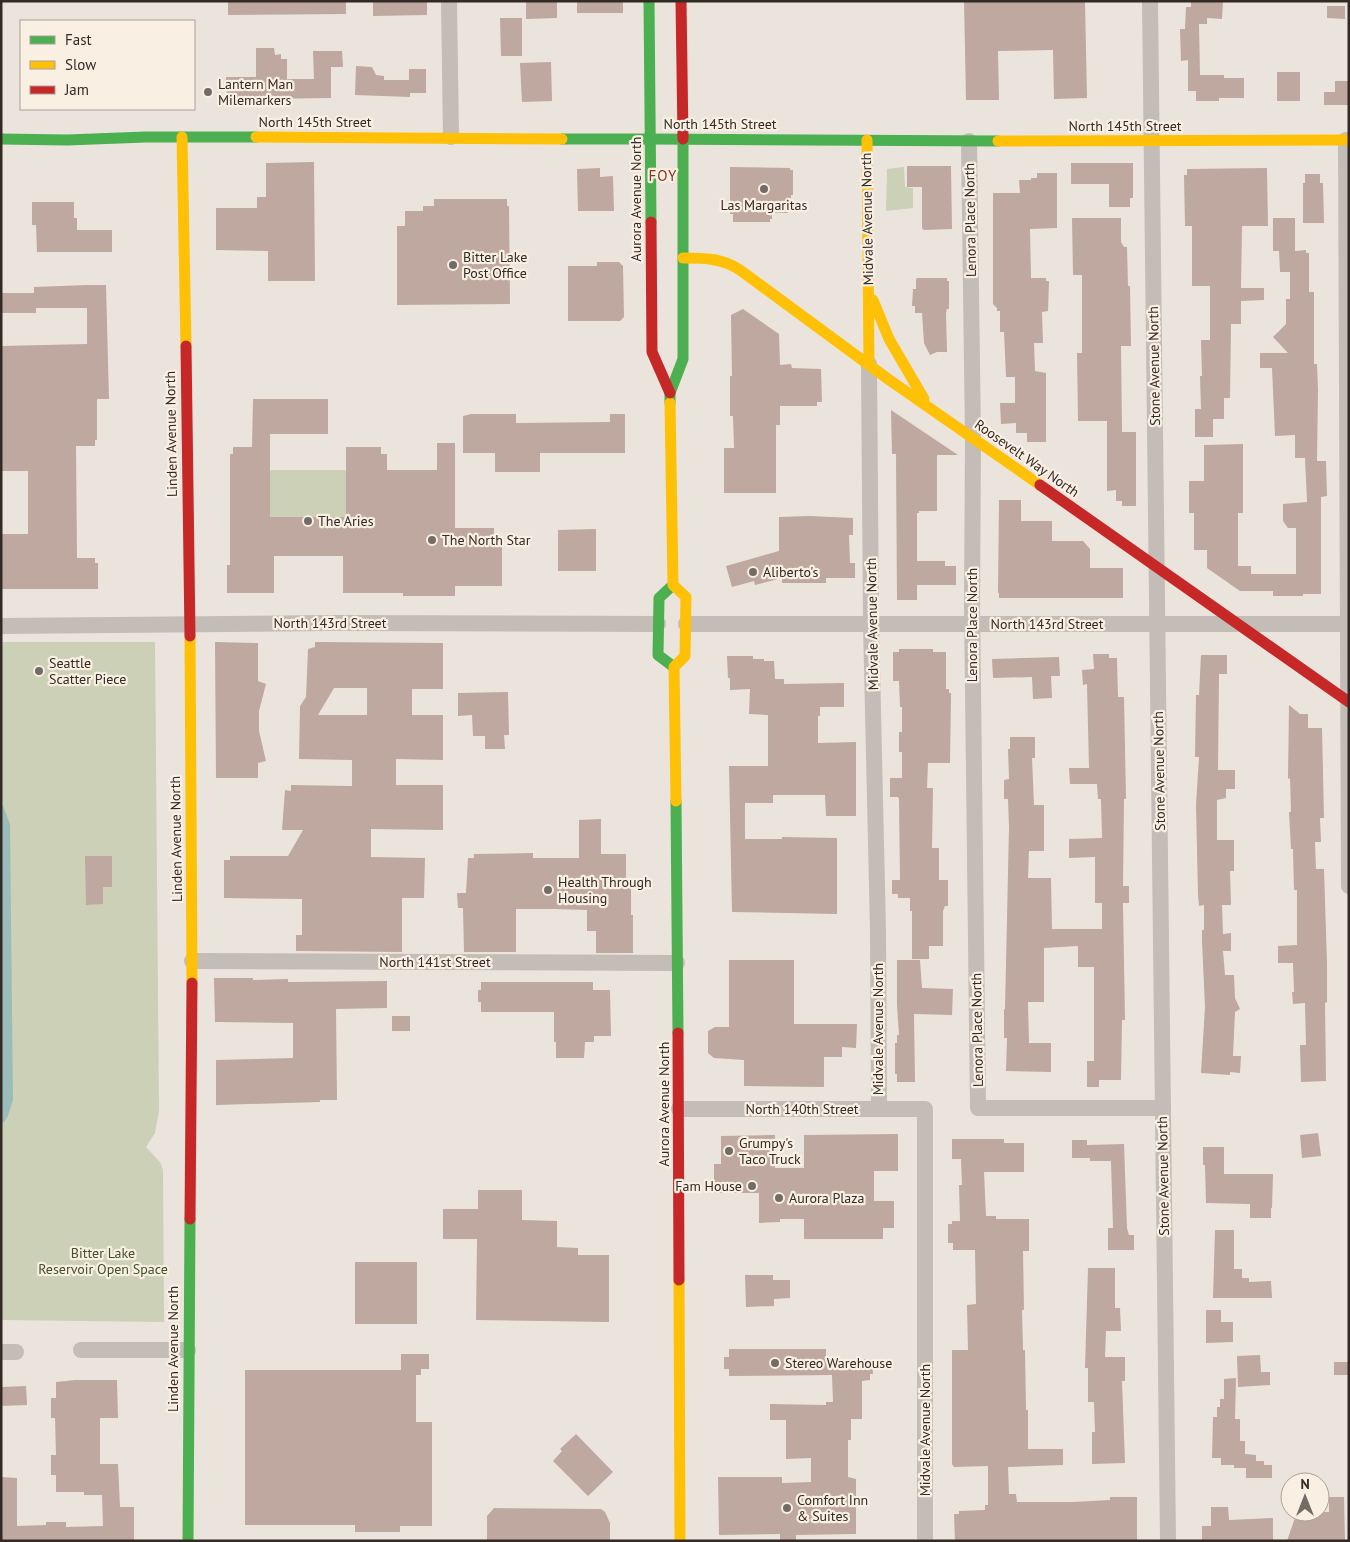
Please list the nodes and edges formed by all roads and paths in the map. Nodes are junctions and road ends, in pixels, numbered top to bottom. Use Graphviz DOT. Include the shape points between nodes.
graph roads {
  1 [pos="449,1"];
  2 [pos="649,1"];
  3 [pos="681,1"];
  4 [pos="1150,1"];
  5 [pos="182,137"];
  6 [pos="451,138"];
  7 [pos="684,138"];
  8 [pos="1,139"];
  9 [pos="651,139"];
  10 [pos="866,140"];
  11 [pos="1152,140"];
  12 [pos="1347,140"];
  13 [pos="969,141"];
  14 [pos="683,258"];
  15 [pos="868,284"];
  16 [pos="869,364"];
  17 [pos="670,393"];
  18 [pos="930,409"];
  19 [pos="973,438"];
  20 [pos="1156,567"];
  21 [pos="673,585"];
  22 [pos="871,623"];
  23 [pos="189,624"];
  24 [pos="658,624"];
  25 [pos="686,624"];
  26 [pos="972,624"];
  27 [pos="1157,624"];
  28 [pos="1240,624"];
  29 [pos="1348,624"];
  30 [pos="1,626"];
  31 [pos="674,667"];
  32 [pos="1348,701"];
  33 [pos="1349,886"];
  34 [pos="192,961"];
  35 [pos="677,963"];
  36 [pos="1162,1108"];
  37 [pos="679,1109"];
  38 [pos="879,1109"];
  39 [pos="925,1109"];
  40 [pos="81,1350"];
  41 [pos="188,1350"];
  42 [pos="188,1541"];
  43 [pos="680,1541"];
  44 [pos="925,1541"];
  45 [pos="1168,1541"];
  1 -- 6 [label="street"];
  2 -- 9 [label="main road, Aurora Avenue North"];
  3 -- 7 [label="main road, Aurora Avenue North"];
  4 -- 11 [label="street, Stone Avenue North"];
  5 -- 6 [label="main road, North 145th Street"];
  5 -- 8 [label="main road, North 145th Street"];
  5 -- 23 [label="main road, Linden Avenue North"];
  6 -- 9 [label="main road, North 145th Street"];
  7 -- 9 [label="main road, North 145th Street"];
  7 -- 10 [label="main road, North 145th Street"];
  7 -- 14 [label="main road, Aurora Avenue North"];
  9 -- 17 [label="main road, Aurora Avenue North" via="652,352"];
  10 -- 13 [label="main road, North 145th Street"];
  10 -- 15 [label="main road, Midvale Avenue North"];
  11 -- 12 [label="main road, North 145th Street"];
  11 -- 13 [label="main road, North 145th Street"];
  11 -- 20 [label="street, Stone Avenue North"];
  12 -- 29 [label="street"];
  13 -- 19 [label="street, Lenora Place North"];
  14 -- 16 [label="main road, Roosevelt Way North" via="721,259 733,264"];
  14 -- 17 [label="main road, Aurora Avenue North" via="683,359"];
  15 -- 16 [label="main road, Midvale Avenue North"];
  15 -- 18 [label="main road" via="889,339"];
  16 -- 18 [label="main road, Roosevelt Way North"];
  16 -- 22 [label="street, Midvale Avenue North"];
  17 -- 21 [label="main road, Aurora Avenue North"];
  18 -- 19 [label="main road, Roosevelt Way North"];
  19 -- 20 [label="main road, Roosevelt Way North"];
  19 -- 26 [label="street, Lenora Place North"];
  20 -- 27 [label="street, Stone Avenue North"];
  20 -- 28 [label="main road, Roosevelt Way North"];
  21 -- 24 [label="main road" via="659,598"];
  21 -- 25 [label="main road, Aurora Avenue North" via="686,597"];
  22 -- 25 [label="street, North 143rd Street"];
  22 -- 26 [label="street, North 143rd Street"];
  22 -- 38 [label="street, Midvale Avenue North"];
  23 -- 24 [label="street, North 143rd Street"];
  23 -- 30 [label="street, North 143rd Street"];
  23 -- 34 [label="main road, Linden Avenue North"];
  24 -- 31 [label="main road" via="658,656"];
  25 -- 31 [label="main road, Aurora Avenue North" via="685,656"];
  26 -- 27 [label="street, North 143rd Street"];
  26 -- 36 [label="street, Lenora Place North" via="978,1108"];
  27 -- 28 [label="street, North 143rd Street"];
  27 -- 36 [label="street, Stone Avenue North"];
  28 -- 29 [label="street, North 143rd Street"];
  28 -- 32 [label="main road, Roosevelt Way North"];
  29 -- 32 [label="street"];
  31 -- 35 [label="main road, Aurora Avenue North"];
  32 -- 33 [label="street"];
  34 -- 35 [label="street, North 141st Street"];
  34 -- 41 [label="main road, Linden Avenue North"];
  35 -- 37 [label="main road, Aurora Avenue North"];
  36 -- 45 [label="street, Stone Avenue North"];
  37 -- 38 [label="street, North 140th Street"];
  37 -- 43 [label="main road, Aurora Avenue North"];
  38 -- 39 [label="street, North 140th Street"];
  39 -- 44 [label="street, Midvale Avenue North"];
  40 -- 41 [label="street"];
  41 -- 42 [label="main road, Linden Avenue North"];
}
